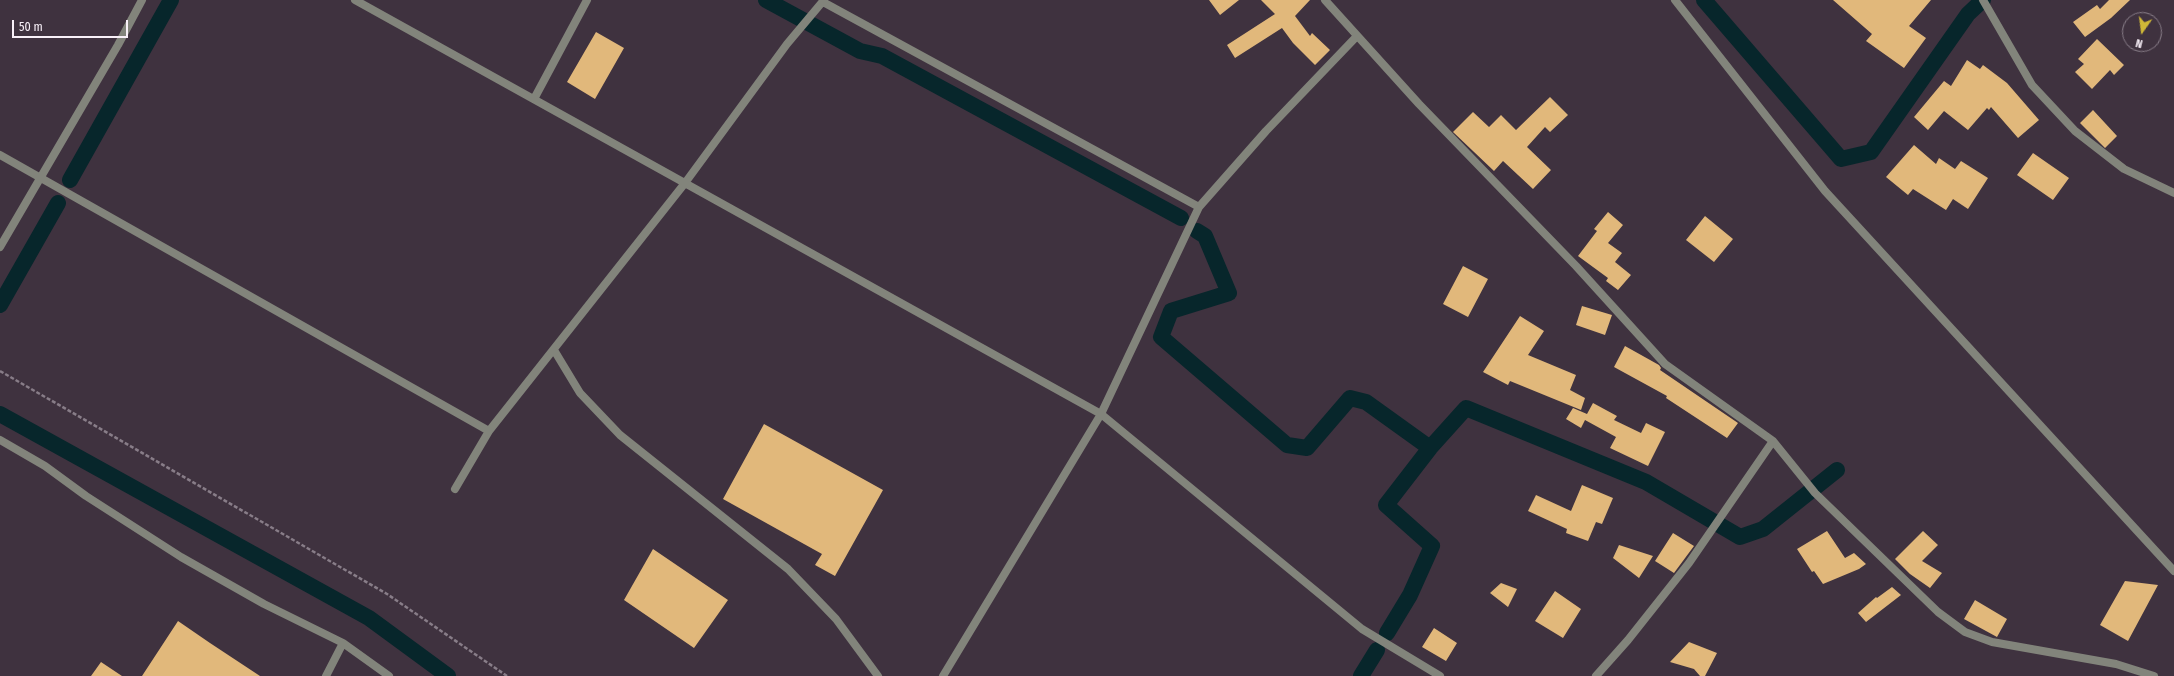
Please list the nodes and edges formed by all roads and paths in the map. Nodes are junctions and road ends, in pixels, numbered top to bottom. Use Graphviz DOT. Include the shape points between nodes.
graph roads {
  1 [pos="142,0"];
  2 [pos="355,0"];
  3 [pos="588,0"];
  4 [pos="1325,0"];
  5 [pos="1675,0"];
  6 [pos="1983,0"];
  7 [pos="823,1"];
  8 [pos="1357,36"];
  9 [pos="534,100"];
  10 [pos="0,155"];
  11 [pos="40,178"];
  12 [pos="685,183"];
  13 [pos="2174,193"];
  14 [pos="1199,207"];
  15 [pos="0,247"];
  16 [pos="554,350"];
  17 [pos="0,371"];
  18 [pos="1101,414"];
  19 [pos="489,431"];
  20 [pos="0,440"];
  21 [pos="1773,441"];
  22 [pos="454,489"];
  23 [pos="2174,572"];
  24 [pos="343,643"];
  25 [pos="326,676"];
  26 [pos="389,676"];
  27 [pos="507,676"];
  28 [pos="878,676"];
  29 [pos="943,676"];
  30 [pos="1440,676"];
  31 [pos="1596,676"];
  32 [pos="2154,676"];
  1 -- 11 [label="street"];
  2 -- 9 [label="street"];
  3 -- 9 [label="street"];
  4 -- 8 [label="street"];
  5 -- 23 [label="street" via="1825,191"];
  6 -- 13 [label="street" via="2032,85 2075,131 2124,169"];
  7 -- 12 [label="street" via="787,44"];
  7 -- 14 [label="street"];
  8 -- 14 [label="street" via="1266,131"];
  8 -- 21 [label="street" via="1576,266 1665,364"];
  9 -- 12 [label="street"];
  10 -- 11 [label="street"];
  11 -- 15 [label="street"];
  11 -- 19 [label="street"];
  12 -- 16 [label="street"];
  12 -- 18 [label="street"];
  14 -- 18 [label="street"];
  16 -- 19 [label="street"];
  16 -- 28 [label="street" via="580,393 620,435 788,569 836,619"];
  17 -- 27 [label="path" via="387,594"];
  18 -- 29 [label="street"];
  18 -- 30 [label="street" via="1362,629"];
  19 -- 22 [label="street"];
  20 -- 24 [label="street" via="45,466 86,496 181,557 264,604"];
  21 -- 31 [label="street" via="1689,563"];
  21 -- 32 [label="street" via="1815,493 1938,612 1965,632 1992,642 2116,664"];
  24 -- 25 [label="street"];
  24 -- 26 [label="street"];
}
